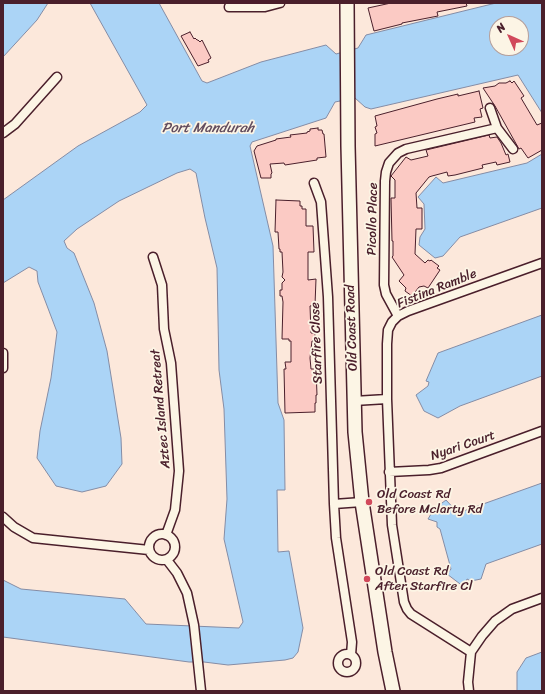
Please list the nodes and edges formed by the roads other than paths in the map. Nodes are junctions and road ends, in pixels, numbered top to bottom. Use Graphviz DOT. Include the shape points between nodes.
graph roads {
  1 [pos="280,3"];
  2 [pos="347,3"];
  3 [pos="229,7"];
  4 [pos="58,77"];
  5 [pos="490,108"];
  6 [pos="497,128"];
  7 [pos="3,133"];
  8 [pos="513,149"];
  9 [pos="314,183"];
  10 [pos="153,257"];
  11 [pos="542,263"];
  12 [pos="398,316"];
  13 [pos="3,353"];
  14 [pos="3,368"];
  15 [pos="387,399"];
  16 [pos="354,401"];
  17 [pos="542,431"];
  18 [pos="389,472"];
  19 [pos="362,502"];
  20 [pos="334,504"];
  21 [pos="3,517"];
  22 [pos="166,535"];
  23 [pos="149,550"];
  24 [pos="167,560"];
  25 [pos="542,598"];
  26 [pos="385,652"];
  27 [pos="471,652"];
  28 [pos="350,655"];
  29 [pos="201,691"];
  30 [pos="385,691"];
  31 [pos="393,691"];
  32 [pos="469,691"];
  1 -- 3 [label="street" via="266,8"];
  2 -- 16 [label="main road, Old Coast Road"];
  4 -- 7 [label="street" via="15,124"];
  5 -- 6 [label="street"];
  6 -- 8 [label="street"];
  6 -- 12 [label="street, Picollo Place" via="406,148 389,163 385,181 384,285"];
  9 -- 20 [label="street, Starfire Close" via="321,202 328,297"];
  10 -- 22 [label="street, Aztec Island Retreat" via="162,285 164,329 171,363 179,471 175,510"];
  11 -- 12 [label="street, Fistina Ramble" via="408,310"];
  12 -- 15 [label="street, Fistina Ramble" via="388,330"];
  13 -- 14 [label="street"];
  15 -- 16 [label="street"];
  15 -- 18 [label="street, Fistina Ramble"];
  16 -- 19 [label="main road, Old Coast Road"];
  17 -- 18 [label="street, Nyari Court" via="441,468"];
  18 -- 27 [label="street, Fistina Ramble" via="392,525 407,609"];
  19 -- 20 [label="street"];
  19 -- 26 [label="main road, Old Coast Road"];
  20 -- 28 [label="street, Starfire Close" via="336,538 352,642"];
  21 -- 23 [label="street" via="33,538"];
  22 -- 23 [label="street" via="159,534 153,538"];
  22 -- 24 [label="street" via="173,539 176,549"];
  23 -- 24 [label="street" via="152,556 159,560"];
  24 -- 29 [label="street" via="178,573 186,593 194,625"];
  25 -- 27 [label="street" via="512,609 495,621"];
  26 -- 30 [label="main road, Old Coast Road"];
  26 -- 31 [label="main road, Old Coast Road"];
  27 -- 32 [label="street"];
}
